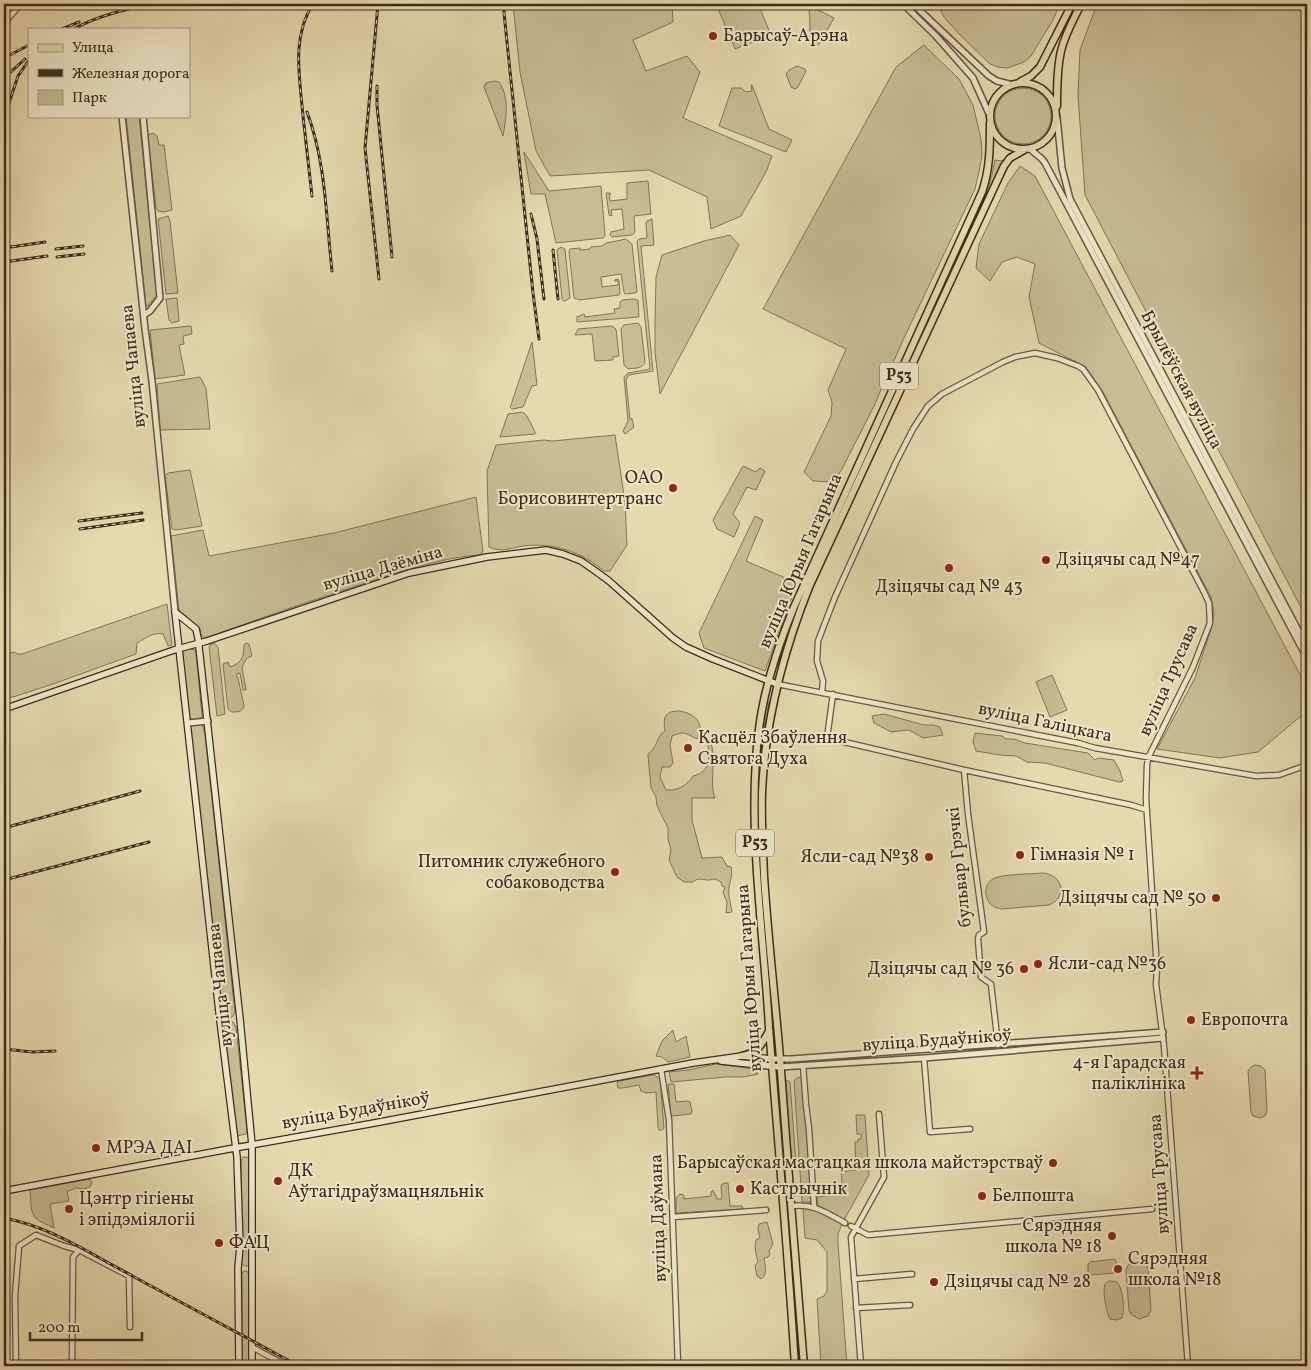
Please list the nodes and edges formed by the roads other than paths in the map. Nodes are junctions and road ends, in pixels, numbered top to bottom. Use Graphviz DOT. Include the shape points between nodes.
graph roads {
  1 [pos="21,4"];
  2 [pos="903,4"];
  3 [pos="913,4"];
  4 [pos="1072,4"];
  5 [pos="1081,4"];
  6 [pos="4,23"];
  7 [pos="1015,84"];
  8 [pos="1057,115"];
  9 [pos="122,118"];
  10 [pos="142,118"];
  11 [pos="990,120"];
  12 [pos="1027,149"];
  13 [pos="144,315"];
  14 [pos="1140,338"];
  15 [pos="1247,540"];
  16 [pos="175,612"];
  17 [pos="199,643"];
  18 [pos="1307,647"];
  19 [pos="179,649"];
  20 [pos="1307,658"];
  21 [pos="769,681"];
  22 [pos="777,684"];
  23 [pos="822,692"];
  24 [pos="833,694"];
  25 [pos="4,709"];
  26 [pos="208,721"];
  27 [pos="188,723"];
  28 [pos="1148,758"];
  29 [pos="1307,765"];
  30 [pos="964,770"];
  31 [pos="1147,810"];
  32 [pos="770,1030"];
  33 [pos="1163,1035"];
  34 [pos="1032,1041"];
  35 [pos="998,1045"];
  36 [pos="1033,1049"];
  37 [pos="923,1050"];
  38 [pos="862,1054"];
  39 [pos="742,1056"];
  40 [pos="924,1058"];
  41 [pos="772,1059"];
  42 [pos="714,1060"];
  43 [pos="864,1061"];
  44 [pos="780,1063"];
  45 [pos="804,1065"];
  46 [pos="772,1067"];
  47 [pos="661,1069"];
  48 [pos="879,1114"];
  49 [pos="970,1129"];
  50 [pos="252,1145"];
  51 [pos="236,1148"];
  52 [pos="4,1191"];
  53 [pos="791,1206"];
  54 [pos="814,1206"];
  55 [pos="1152,1209"];
  56 [pos="766,1210"];
  57 [pos="673,1217"];
  58 [pos="845,1223"];
  59 [pos="853,1228"];
  60 [pos="79,1250"];
  61 [pos="238,1268"];
  62 [pos="252,1269"];
  63 [pos="912,1274"];
  64 [pos="854,1279"];
  65 [pos="910,1305"];
  66 [pos="856,1308"];
  67 [pos="130,1327"];
  68 [pos="252,1347"];
  69 [pos="1307,1364"];
  70 [pos="16,1366"];
  71 [pos="72,1366"];
  72 [pos="239,1366"];
  73 [pos="252,1366"];
  74 [pos="287,1366"];
  75 [pos="678,1366"];
  76 [pos="795,1366"];
  77 [pos="804,1366"];
  78 [pos="861,1366"];
  79 [pos="1188,1366"];
  80 [pos="1298,1366"];
  1 -- 6 [label="street"];
  2 -- 11 [label="street" via="973,78"];
  3 -- 7 [label="street" via="989,76"];
  4 -- 7 [label="main road, вуліца Юрыя Гагарына / Р53" via="1040,67"];
  5 -- 8 [label="main road, вуліца Юрыя Гагарына / Р53" via="1061,50"];
  7 -- 8 [label="main road" via="1034,84 1043,89 1055,105"];
  7 -- 11 [label="main road, вуліца Юрыя Гагарына / Р53" via="998,94 991,108"];
  8 -- 12 [label="main road, вуліца Юрыя Гагарына / Р53" via="1049,138"];
  8 -- 14 [label="street, Брылёўская вуліца" via="1062,168 1070,199"];
  9 -- 13 [label="street, вуліца Чапаева"];
  10 -- 13 [label="street" via="160,298"];
  11 -- 12 [label="main road" via="999,139 1006,145"];
  11 -- 21 [label="main road, вуліца Юрыя Гагарына / Р53" via="989,168 982,192 786,624"];
  12 -- 14 [label="street, Брылёўская вуліца" via="1042,159"];
  12 -- 22 [label="main road, вуліца Юрыя Гагарына / Р53" via="1010,158 1004,166 848,501 800,611"];
  13 -- 16 [label="street, вуліца Чапаева"];
  14 -- 15 [label="street, Брылёўская вуліца"];
  15 -- 18 [label="street, Брылёўская вуліца"];
  15 -- 20 [label="street, Брылёўская вуліца"];
  16 -- 17 [label="main road, вуліца Чапаева" via="196,629"];
  16 -- 19 [label="main road, вуліца Чапаева"];
  17 -- 19 [label="main road, вуліца Дзёміна"];
  17 -- 21 [label="main road, вуліца Дзёміна" via="409,573 546,550 580,561 609,580 686,646"];
  17 -- 26 [label="main road, вуліца Чапаева"];
  19 -- 25 [label="main road, вуліца Дзёміна"];
  19 -- 27 [label="main road, вуліца Чапаева"];
  21 -- 22 [label="main road, вуліца Дзёміна"];
  21 -- 32 [label="main road, вуліца Юрыя Гагарына / Р53" via="758,737 755,816"];
  22 -- 23 [label="street, вуліца Галіцкага"];
  22 -- 44 [label="main road, вуліца Юрыя Гагарына / Р53" via="766,746 762,821"];
  23 -- 24 [label="street, вуліца Галіцкага"];
  23 -- 28 [label="street, вуліца Трусава" via="824,682 817,661 817,648 826,620 913,429 928,406 942,394 1003,362 1035,354 1068,361 1082,369 1093,382 1209,603 1210,623 1193,667"];
  24 -- 28 [label="street, вуліца Галіцкага"];
  24 -- 30 [label="street" via="827,738"];
  26 -- 27 [label="street"];
  26 -- 50 [label="main road, вуліца Чапаева"];
  27 -- 51 [label="main road, вуліца Чапаева"];
  28 -- 29 [label="street, вуліца Галіцкага" via="1256,776 1279,774"];
  28 -- 31 [label="street, вуліца Трусава"];
  30 -- 31 [label="street"];
  30 -- 35 [label="street, бульвар Грэчкі" via="984,932 978,939 982,977 991,984"];
  31 -- 33 [label="street, вуліца Трусава" via="1156,984"];
  32 -- 39 [label="main road" via="760,1048"];
  32 -- 41 [label="main road, вуліца Юрыя Гагарына / Р53"];
  33 -- 34 [label="street, вуліца Будаўнікоў"];
  33 -- 36 [label="street, вуліца Будаўнікоў"];
  33 -- 79 [label="street, вуліца Трусава"];
  34 -- 35 [label="street, вуліца Будаўнікоў"];
  34 -- 36 [label="street"];
  35 -- 37 [label="street, вуліца Будаўнікоў"];
  36 -- 40 [label="street, вуліца Будаўнікоў"];
  37 -- 38 [label="street, вуліца Будаўнікоў"];
  37 -- 40 [label="street"];
  38 -- 43 [label="street"];
  38 -- 44 [label="street, вуліца Будаўнікоў"];
  39 -- 41 [label="main road, вуліца Будаўнікоў"];
  39 -- 42 [label="main road, вуліца Будаўнікоў"];
  40 -- 43 [label="street, вуліца Будаўнікоў"];
  40 -- 49 [label="street" via="930,1132"];
  41 -- 44 [label="street, вуліца Будаўнікоў"];
  41 -- 46 [label="main road, вуліца Юрыя Гагарына / Р53"];
  42 -- 46 [label="main road, вуліца Будаўнікоў"];
  42 -- 47 [label="main road, вуліца Будаўнікоў"];
  43 -- 45 [label="street, вуліца Будаўнікоў"];
  44 -- 45 [label="street, вуліца Будаўнікоў"];
  44 -- 46 [label="main road, вуліца Будаўнікоў"];
  44 -- 53 [label="main road, вуліца Юрыя Гагарына / Р53"];
  45 -- 54 [label="street"];
  46 -- 76 [label="main road, вуліца Юрыя Гагарына / Р53"];
  47 -- 50 [label="main road, вуліца Будаўнікоў"];
  47 -- 57 [label="street, вуліца Даўмана" via="669,1120"];
  48 -- 59 [label="street" via="884,1177"];
  50 -- 51 [label="main road, вуліца Будаўнікоў"];
  50 -- 62 [label="main road, вуліца Чапаева"];
  51 -- 52 [label="main road, вуліца Будаўнікоў"];
  51 -- 61 [label="main road, вуліца Чапаева"];
  53 -- 54 [label="street"];
  53 -- 77 [label="main road, вуліца Юрыя Гагарына / Р53"];
  54 -- 58 [label="street"];
  55 -- 59 [label="street" via="868,1235"];
  56 -- 57 [label="street"];
  57 -- 75 [label="street, вуліца Даўмана"];
  59 -- 64 [label="street"];
  60 -- 67 [label="street" via="129,1276"];
  60 -- 70 [label="street" via="36,1235 19,1246 15,1296"];
  60 -- 71 [label="street" via="73,1257"];
  61 -- 62 [label="main road"];
  61 -- 72 [label="main road, вуліца Чапаева"];
  62 -- 68 [label="main road, вуліца Чапаева"];
  63 -- 64 [label="street"];
  64 -- 66 [label="street"];
  65 -- 66 [label="street"];
  66 -- 78 [label="street"];
  68 -- 73 [label="main road, вуліца Чапаева"];
  68 -- 74 [label="street"];
  69 -- 80 [label="street"];
}
